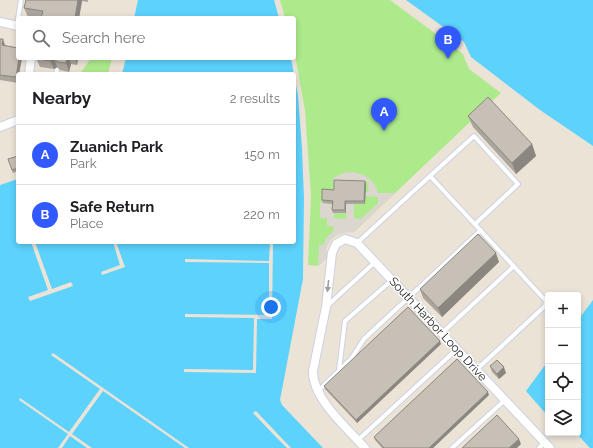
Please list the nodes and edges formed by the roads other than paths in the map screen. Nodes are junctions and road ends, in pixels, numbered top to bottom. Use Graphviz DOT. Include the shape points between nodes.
graph roads {
  1 [pos="21,0"];
  2 [pos="18,16"];
  3 [pos="0,22"];
  4 [pos="16,25"];
  5 [pos="31,60"];
  6 [pos="29,72"];
  7 [pos="16,121"];
  8 [pos="0,127"];
  9 [pos="430,176"];
  10 [pos="475,224"];
  11 [pos="481,230"];
  12 [pos="357,243"];
  13 [pos="375,262"];
  14 [pos="514,266"];
  15 [pos="392,280"];
  16 [pos="409,298"];
  17 [pos="326,307"];
  18 [pos="442,333"];
  19 [pos="457,349"];
  20 [pos="339,370"];
  21 [pos="476,370"];
  22 [pos="317,391"];
  23 [pos="505,400"];
  24 [pos="358,440"];
  25 [pos="545,446"];
  26 [pos="364,448"];
  27 [pos="452,448"];
  1 -- 2 [label="lane"];
  3 -- 4 [label="street"];
  5 -- 6 [label="street"];
  7 -- 8 [label="street"];
  9 -- 10 [label="lane"];
  9 -- 10 [label="lane" via="474,136 518,184"];
  9 -- 12 [label="lane"];
  10 -- 11 [label="lane"];
  11 -- 14 [label="lane"];
  11 -- 16 [label="lane"];
  12 -- 13 [label="street, South Harbor Loop Drive"];
  12 -- 17 [label="street, one-way" via="345,240 339,242 332,253"];
  13 -- 15 [label="street, South Harbor Loop Drive"];
  13 -- 17 [label="lane"];
  14 -- 18 [label="lane"];
  14 -- 21 [label="lane" via="546,299 546,304"];
  15 -- 16 [label="street, South Harbor Loop Drive"];
  15 -- 20 [label="lane" via="345,321"];
  16 -- 18 [label="street, South Harbor Loop Drive"];
  16 -- 20 [label="lane" via="364,339 351,359"];
  17 -- 22 [label="street" via="314,371 313,381"];
  18 -- 19 [label="street, South Harbor Loop Drive"];
  19 -- 21 [label="street, South Harbor Loop Drive"];
  19 -- 24 [label="lane"];
  20 -- 22 [label="lane"];
  21 -- 23 [label="street, South Harbor Loop Drive"];
  22 -- 24 [label="street"];
  23 -- 25 [label="street, South Harbor Loop Drive"];
  23 -- 27 [label="lane"];
  24 -- 26 [label="street"];
}
